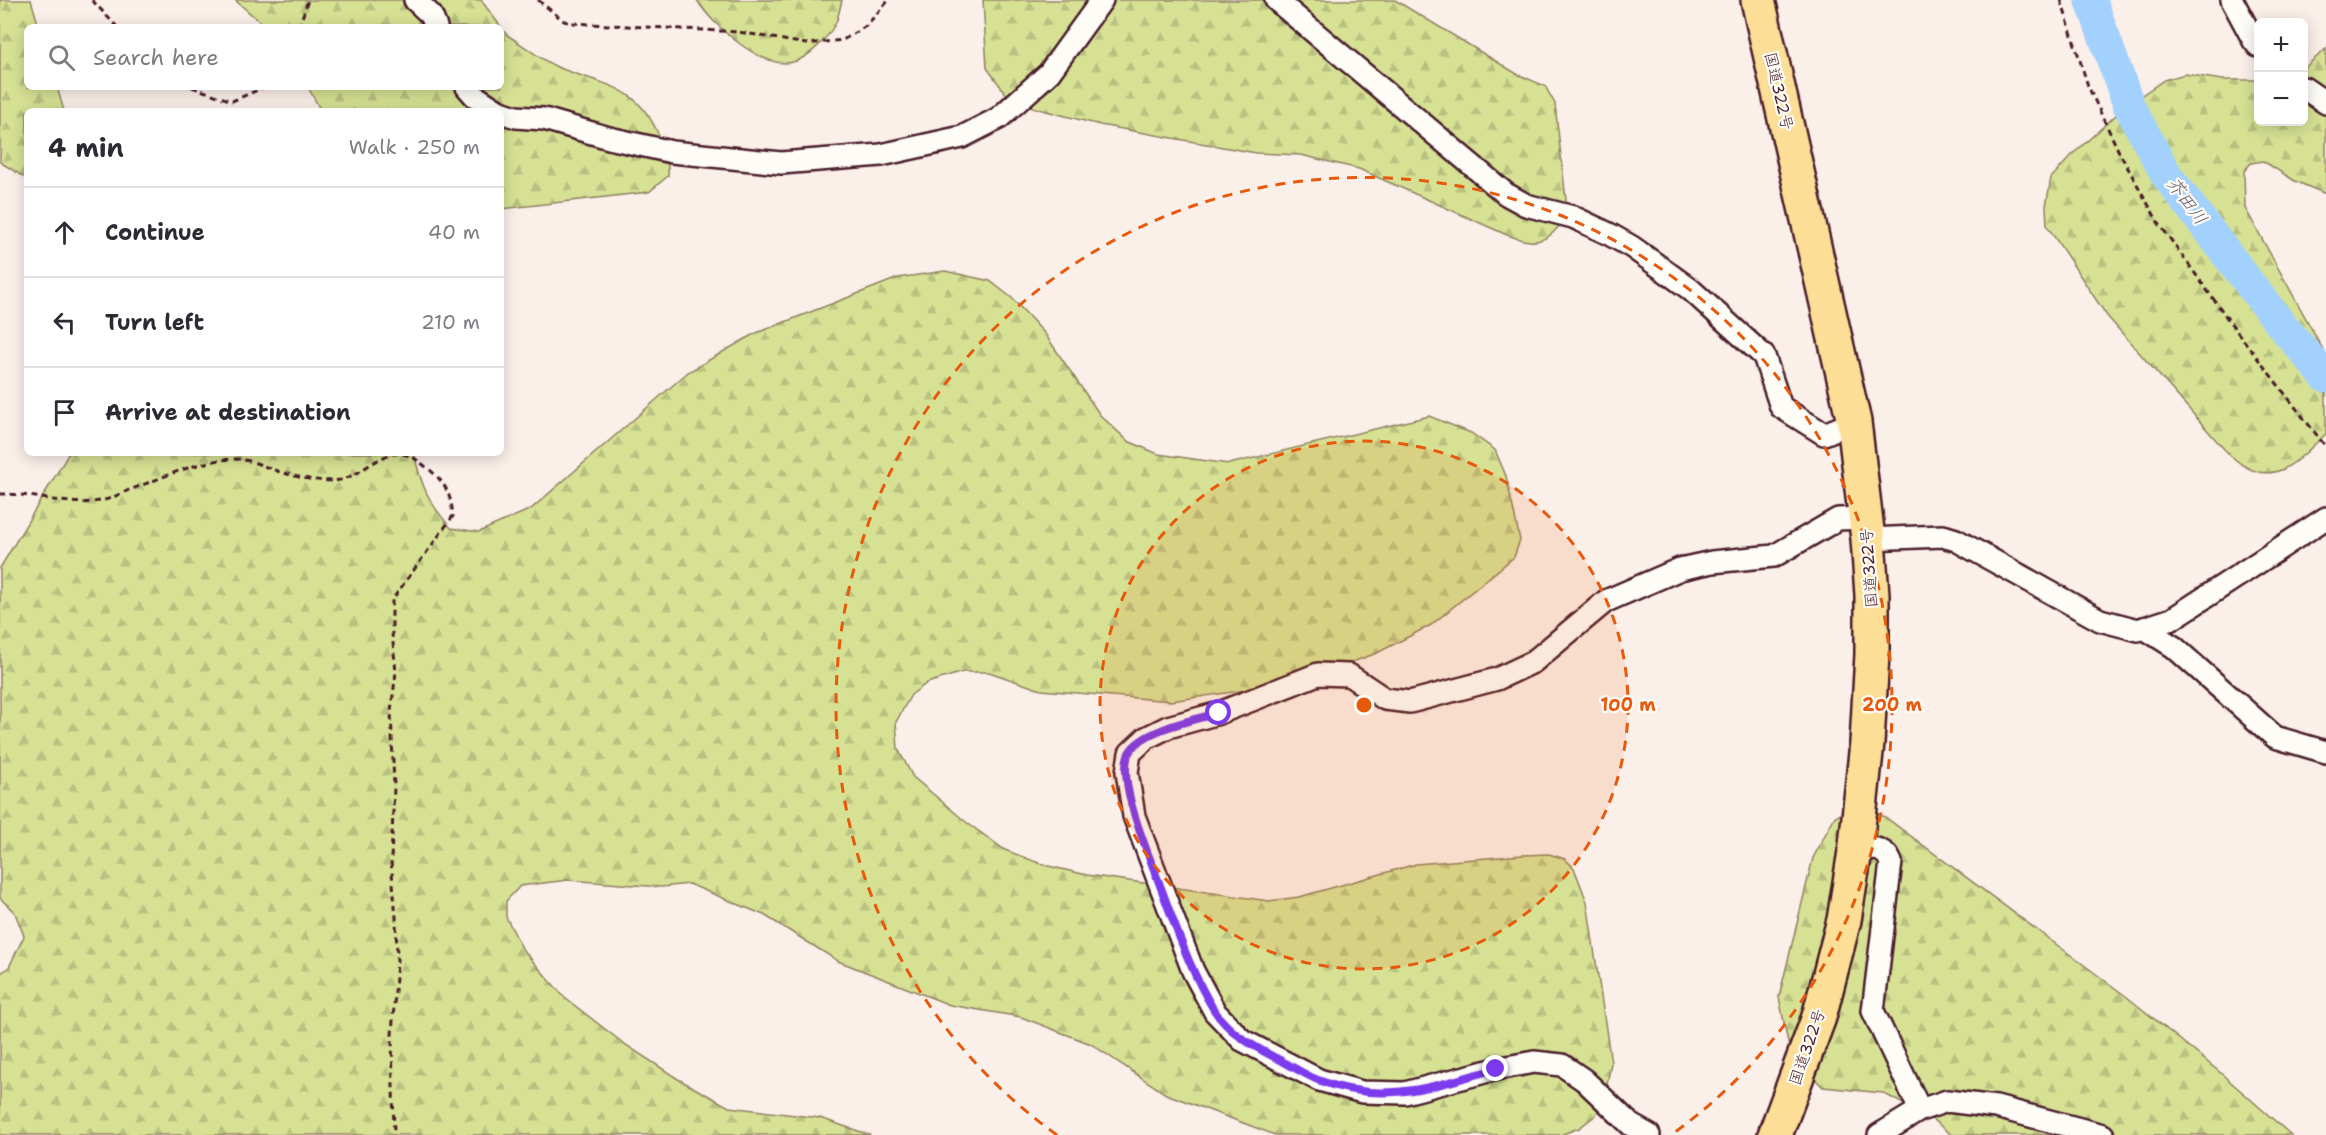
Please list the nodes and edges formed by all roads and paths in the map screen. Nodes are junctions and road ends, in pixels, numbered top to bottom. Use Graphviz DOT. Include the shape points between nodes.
graph roads {
  1 [pos="93,0"];
  2 [pos="308,0"];
  3 [pos="415,0"];
  4 [pos="538,0"];
  5 [pos="889,0"];
  6 [pos="1102,0"];
  7 [pos="1276,0"];
  8 [pos="1758,0"];
  9 [pos="2061,0"];
  10 [pos="2232,0"];
  11 [pos="114,24"];
  12 [pos="299,24"];
  13 [pos="435,24"];
  14 [pos="2254,40"];
  15 [pos="201,90"];
  16 [pos="258,90"];
  17 [pos="470,90"];
  18 [pos="2308,91"];
  19 [pos="2326,103"];
  20 [pos="494,108"];
  21 [pos="504,113"];
  22 [pos="1854,422"];
  23 [pos="2326,447"];
  24 [pos="392,456"];
  25 [pos="409,456"];
  26 [pos="0,494"];
  27 [pos="2326,518"];
  28 [pos="1867,529"];
  29 [pos="2144,628"];
  30 [pos="2326,752"];
  31 [pos="1856,845"];
  32 [pos="1920,1110"];
  33 [pos="394,1135"];
  34 [pos="1649,1135"];
  35 [pos="1754,1135"];
  36 [pos="1763,1135"];
  37 [pos="1775,1135"];
  38 [pos="1878,1135"];
  39 [pos="2103,1135"];
  1 -- 11 [label="path"];
  2 -- 12 [label="path"];
  3 -- 13 [label="street"];
  4 -- 5 [label="path" via="572,23 739,32 806,44 843,40 866,26"];
  6 -- 21 [label="street" via="1049,72 999,118 962,137 881,155 781,163 672,152 544,119"];
  7 -- 22 [label="street" via="1506,194 1526,205 1573,217 1609,234 1690,289 1764,356 1781,407 1824,434"];
  8 -- 22 [label="highway, 国道322号"];
  9 -- 23 [label="path" via="2088,86 2158,222"];
  10 -- 14 [label="street"];
  15 -- 16 [label="path" via="232,101"];
  17 -- 20 [label="street"];
  18 -- 19 [label="street"];
  22 -- 28 [label="highway, 国道322号"];
  24 -- 26 [label="path" via="379,458 340,480 311,479 235,459 201,463 102,501 76,504 19,493"];
  25 -- 33 [label="path" via="439,477 452,500 453,516 392,600 396,672 391,711 391,861 397,962 392,1035"];
  27 -- 29 [label="street" via="2172,619"];
  28 -- 29 [label="street" via="1956,540 2100,620 2138,630"];
  28 -- 31 [label="highway, 国道322号" via="1872,654"];
  28 -- 34 [label="street" via="1839,519 1774,556 1680,569 1606,601 1533,662 1497,679 1410,702 1385,699 1349,675 1318,674 1219,713 1168,727 1146,738 1130,753 1127,772 1134,816 1193,971 1215,1012 1242,1040 1319,1080 1362,1092 1405,1093 1534,1062 1562,1065 1584,1080 1631,1125"];
  29 -- 30 [label="street" via="2174,647 2275,737"];
  31 -- 32 [label="street" via="1882,850 1891,862 1874,1011"];
  31 -- 37 [label="highway, 国道322号" via="1844,920 1819,1017"];
  32 -- 38 [label="street"];
  32 -- 39 [label="street" via="1947,1101 1996,1107"];
  35 -- 36 [label="street"];
}
